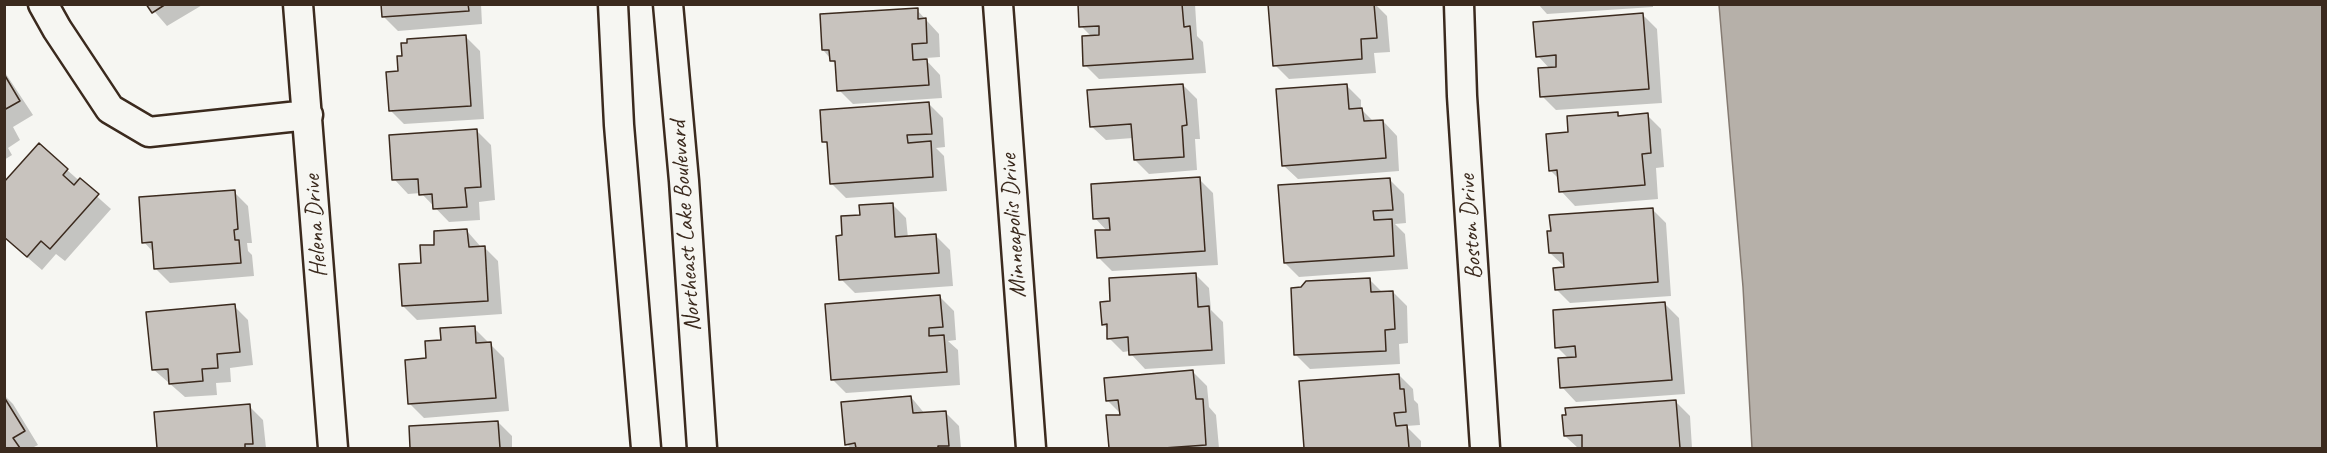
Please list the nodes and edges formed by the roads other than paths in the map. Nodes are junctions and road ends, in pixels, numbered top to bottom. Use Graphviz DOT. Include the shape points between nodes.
graph roads {
  1 [pos="43,4"];
  2 [pos="298,4"];
  3 [pos="613,4"];
  4 [pos="668,4"];
  5 [pos="998,4"];
  6 [pos="1459,4"];
  7 [pos="308,115"];
  8 [pos="333,448"];
  9 [pos="646,448"];
  10 [pos="702,448"];
  11 [pos="1031,448"];
  12 [pos="1485,448"];
  1 -- 7 [label="street" via="110,109 149,132"];
  2 -- 7 [label="street, Helena Drive"];
  3 -- 9 [label="street" via="619,126"];
  4 -- 10 [label="street, Northeast Lake Boulevard"];
  5 -- 11 [label="street, Minneapolis Drive"];
  6 -- 12 [label="street, Boston Drive"];
  7 -- 8 [label="street, Helena Drive"];
}
